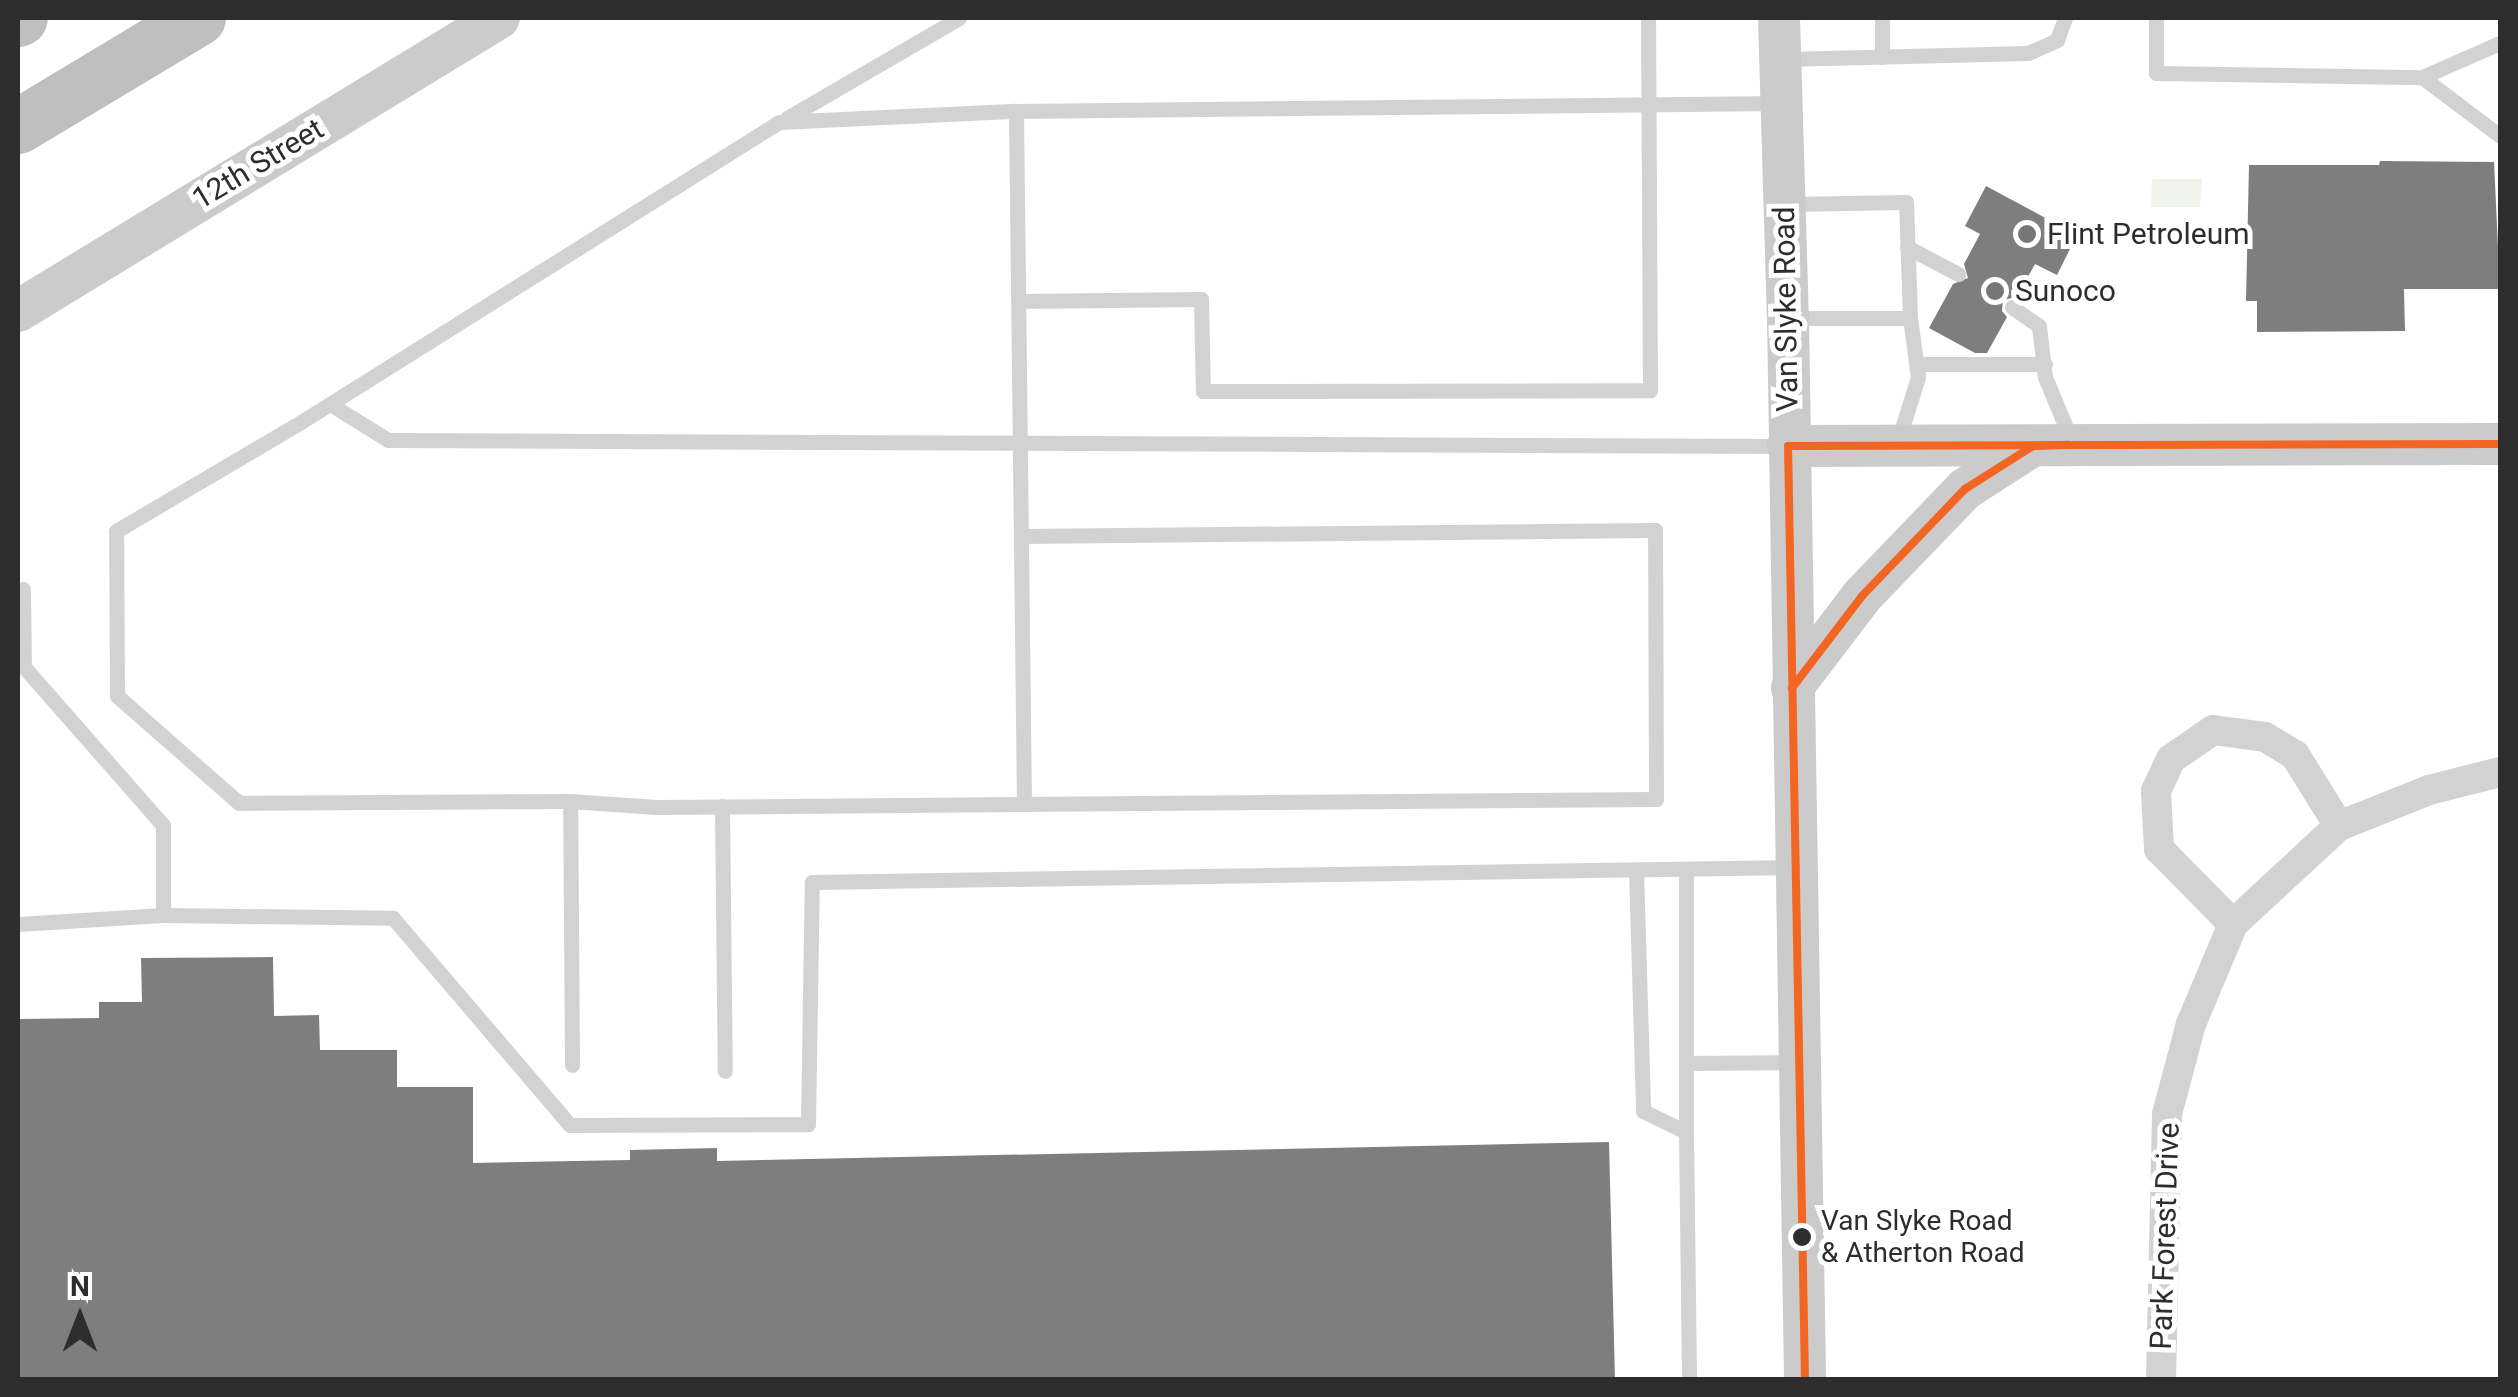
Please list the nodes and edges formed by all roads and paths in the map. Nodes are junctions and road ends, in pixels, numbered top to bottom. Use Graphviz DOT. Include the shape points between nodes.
graph roads {
  1 [pos="198,18"];
  2 [pos="500,18"];
  3 [pos="959,18"];
  4 [pos="1648,18"];
  5 [pos="1882,18"];
  6 [pos="2065,18"];
  7 [pos="2156,18"];
  8 [pos="1780,38"];
  9 [pos="2500,44"];
  10 [pos="1882,57"];
  11 [pos="2422,78"];
  12 [pos="1782,102"];
  13 [pos="1649,105"];
  14 [pos="1016,111"];
  15 [pos="779,122"];
  16 [pos="18,126"];
  17 [pos="2500,136"];
  18 [pos="1784,204"];
  19 [pos="1907,247"];
  20 [pos="1958,274"];
  21 [pos="1019,301"];
  22 [pos="2012,306"];
  23 [pos="18,311"];
  24 [pos="1788,318"];
  25 [pos="1910,318"];
  26 [pos="1918,364"];
  27 [pos="2046,364"];
  28 [pos="330,404"];
  29 [pos="1020,442"];
  30 [pos="2500,444"];
  31 [pos="1788,446"];
  32 [pos="1896,446"];
  33 [pos="2053,446"];
  34 [pos="1021,536"];
  35 [pos="23,590"];
  36 [pos="1792,688"];
  37 [pos="2500,772"];
  38 [pos="570,801"];
  39 [pos="1024,804"];
  40 [pos="722,806"];
  41 [pos="2338,826"];
  42 [pos="1796,867"];
  43 [pos="1686,868"];
  44 [pos="1636,870"];
  45 [pos="164,915"];
  46 [pos="18,924"];
  47 [pos="2233,924"];
  48 [pos="1798,1062"];
  49 [pos="1686,1063"];
  50 [pos="572,1066"];
  51 [pos="726,1071"];
  52 [pos="1686,1132"];
  53 [pos="1688,1380"];
  54 [pos="1805,1380"];
  55 [pos="2161,1380"];
  1 -- 16 [label="highway"];
  2 -- 23 [label="street, 12th Street"];
  3 -- 15 [label="lane"];
  4 -- 13 [label="lane"];
  5 -- 10 [label="lane"];
  6 -- 10 [label="lane" via="2056,40 2028,53"];
  7 -- 11 [label="lane" via="2156,73"];
  8 -- 10 [label="lane"];
  8 -- 12 [label="street, Van Slyke Road"];
  9 -- 11 [label="lane"];
  11 -- 17 [label="lane"];
  12 -- 13 [label="lane"];
  12 -- 18 [label="street, Van Slyke Road"];
  13 -- 14 [label="lane"];
  13 -- 21 [label="lane" via="1650,390 1203,391 1202,300"];
  14 -- 15 [label="lane"];
  14 -- 21 [label="lane"];
  15 -- 28 [label="lane"];
  18 -- 19 [label="lane" via="1906,202"];
  18 -- 24 [label="street, Van Slyke Road"];
  19 -- 20 [label="lane"];
  19 -- 25 [label="lane"];
  21 -- 29 [label="lane"];
  22 -- 27 [label="lane" via="2039,326"];
  24 -- 25 [label="lane"];
  24 -- 31 [label="street, Van Slyke Road"];
  25 -- 26 [label="lane"];
  26 -- 27 [label="lane"];
  26 -- 32 [label="lane"];
  27 -- 33 [label="lane"];
  28 -- 29 [label="lane" via="388,440"];
  28 -- 38 [label="lane" via="116,531 117,696 239,803"];
  29 -- 31 [label="lane"];
  29 -- 34 [label="lane"];
  30 -- 33 [label="street"];
  31 -- 32 [label="street"];
  31 -- 36 [label="street, Van Slyke Road"];
  32 -- 33 [label="street"];
  33 -- 36 [label="street" via="1965,489 1862,596"];
  34 -- 39 [label="lane"];
  34 -- 39 [label="lane" via="1655,530 1656,800"];
  35 -- 45 [label="lane" via="24,667 163,825"];
  36 -- 42 [label="street, Van Slyke Road"];
  37 -- 41 [label="street, Park Forest Drive" via="2429,790"];
  38 -- 40 [label="lane"];
  38 -- 50 [label="lane"];
  39 -- 40 [label="lane"];
  40 -- 51 [label="lane"];
  41 -- 47 [label="street, Park Forest Drive"];
  41 -- 47 [label="street" via="2296,755 2266,738 2213,730 2171,758 2156,791 2159,850"];
  42 -- 43 [label="lane"];
  42 -- 48 [label="street, Van Slyke Road"];
  43 -- 44 [label="lane"];
  43 -- 49 [label="lane"];
  44 -- 45 [label="lane" via="812,882 808,1124 570,1125 393,918"];
  44 -- 52 [label="lane" via="1643,1111"];
  45 -- 46 [label="lane"];
  47 -- 55 [label="street, Park Forest Drive" via="2191,1024 2167,1114"];
  48 -- 49 [label="lane"];
  48 -- 54 [label="street, Van Slyke Road"];
  49 -- 52 [label="lane"];
  52 -- 53 [label="lane"];
}
